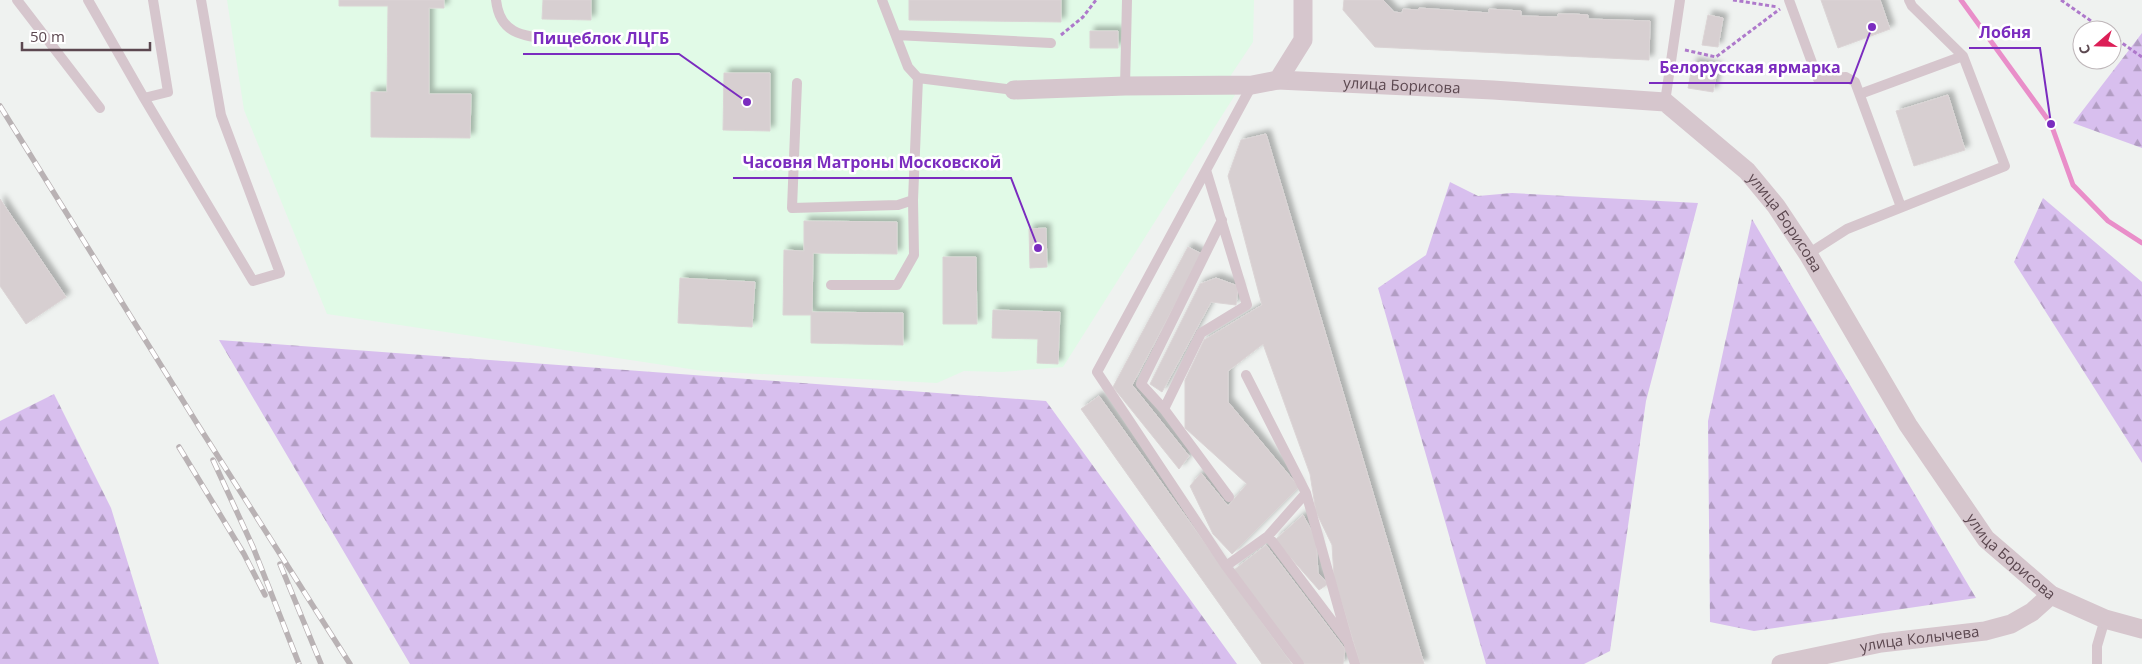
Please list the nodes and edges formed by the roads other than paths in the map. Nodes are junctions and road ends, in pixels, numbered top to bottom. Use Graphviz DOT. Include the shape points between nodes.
graph roads {
  1 [pos="17,0"];
  2 [pos="88,0"];
  3 [pos="153,0"];
  4 [pos="201,0"];
  5 [pos="496,0"];
  6 [pos="882,0"];
  7 [pos="1127,0"];
  8 [pos="1304,0"];
  9 [pos="1680,0"];
  10 [pos="1789,0"];
  11 [pos="1909,0"];
  12 [pos="896,35"];
  13 [pos="553,38"];
  14 [pos="1051,43"];
  15 [pos="1964,56"];
  16 [pos="918,78"];
  17 [pos="1278,80"];
  18 [pos="797,82"];
  19 [pos="1252,85"];
  20 [pos="1125,86"];
  21 [pos="1014,90"];
  22 [pos="1860,94"];
  23 [pos="144,98"];
  24 [pos="1664,102"];
  25 [pos="100,108"];
  26 [pos="1206,170"];
  27 [pos="913,200"];
  28 [pos="1901,207"];
  29 [pos="1222,220"];
  30 [pos="1808,254"];
  31 [pos="831,285"];
  32 [pos="1246,374"];
  33 [pos="1164,409"];
  34 [pos="1306,492"];
  35 [pos="1229,497"];
  36 [pos="1268,536"];
  37 [pos="1226,566"];
  38 [pos="2051,595"];
  39 [pos="2106,620"];
  40 [pos="2142,629"];
  41 [pos="1348,642"];
  42 [pos="1298,664"];
  43 [pos="1355,664"];
  44 [pos="1780,664"];
  45 [pos="2097,664"];
  1 -- 25 [label="lane"];
  2 -- 23 [label="lane"];
  3 -- 23 [label="lane" via="168,92"];
  4 -- 23 [label="lane" via="221,115 280,273 253,281"];
  5 -- 13 [label="lane" via="501,20 511,30 527,36"];
  6 -- 12 [label="lane"];
  7 -- 20 [label="lane"];
  8 -- 17 [label="street" via="1304,40"];
  9 -- 24 [label="lane"];
  10 -- 22 [label="lane" via="1818,79 1851,77"];
  11 -- 15 [label="lane"];
  12 -- 14 [label="lane"];
  12 -- 16 [label="lane" via="908,67"];
  15 -- 22 [label="lane"];
  15 -- 28 [label="lane" via="2005,166"];
  16 -- 21 [label="lane"];
  16 -- 27 [label="lane"];
  17 -- 19 [label="street, улица Борисова"];
  17 -- 24 [label="street, улица Борисова"];
  18 -- 27 [label="lane" via="792,208 898,205"];
  19 -- 20 [label="street, улица Борисова"];
  19 -- 26 [label="lane"];
  20 -- 21 [label="street, улица Борисова"];
  22 -- 28 [label="lane"];
  24 -- 30 [label="street, улица Борисова" via="1747,171 1776,206"];
  26 -- 29 [label="lane"];
  26 -- 37 [label="lane" via="1097,372"];
  27 -- 31 [label="lane" via="914,254 897,286"];
  28 -- 30 [label="lane" via="1847,229"];
  29 -- 33 [label="lane" via="1141,384"];
  29 -- 33 [label="lane" via="1247,305 1201,334"];
  30 -- 38 [label="street, улица Борисова" via="1908,425 1986,539"];
  32 -- 34 [label="lane"];
  33 -- 35 [label="lane"];
  34 -- 36 [label="lane"];
  34 -- 41 [label="lane"];
  36 -- 37 [label="lane"];
  36 -- 41 [label="lane"];
  37 -- 42 [label="lane"];
  38 -- 39 [label="street, улица Борисова"];
  38 -- 44 [label="street, улица Колычева" via="2032,612 2011,624 1985,631 1881,643"];
  39 -- 40 [label="street, улица Борисова"];
  39 -- 45 [label="lane" via="2098,646"];
  41 -- 43 [label="lane"];
}
